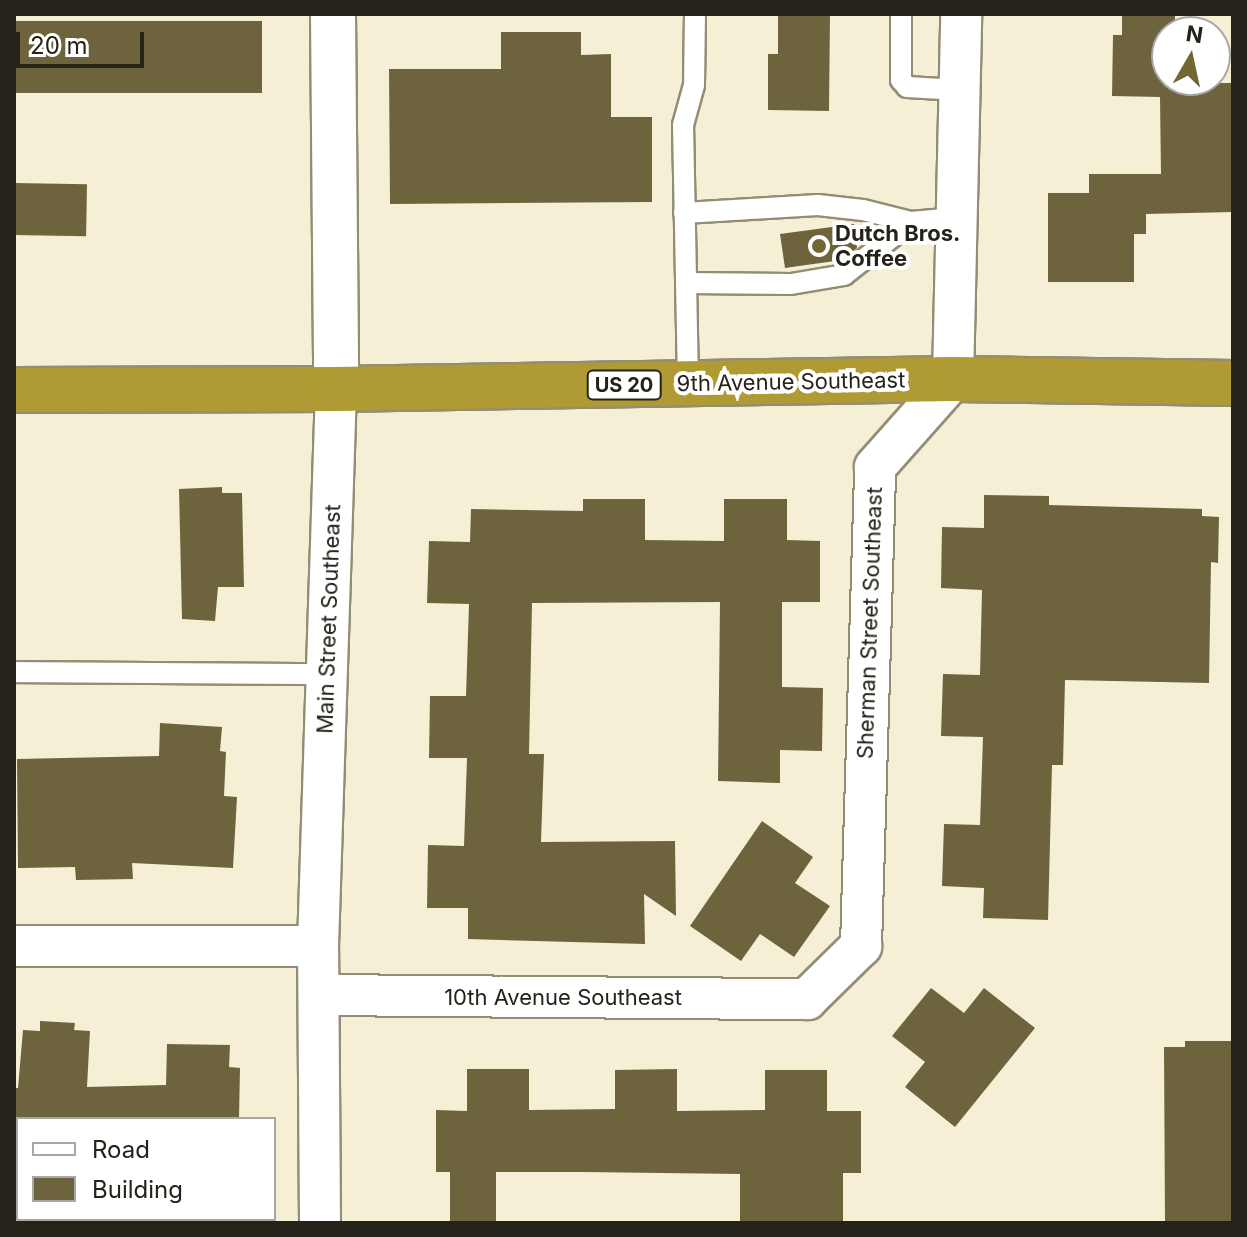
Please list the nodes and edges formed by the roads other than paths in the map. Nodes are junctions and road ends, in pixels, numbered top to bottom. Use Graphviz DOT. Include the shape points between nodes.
graph roads {
  1 [pos="333,14"];
  2 [pos="695,14"];
  3 [pos="901,14"];
  4 [pos="961,14"];
  5 [pos="959,90"];
  6 [pos="684,213"];
  7 [pos="956,218"];
  8 [pos="911,222"];
  9 [pos="686,283"];
  10 [pos="953,379"];
  11 [pos="1233,383"];
  12 [pos="688,384"];
  13 [pos="336,389"];
  14 [pos="14,390"];
  15 [pos="14,672"];
  16 [pos="327,674"];
  17 [pos="14,946"];
  18 [pos="318,946"];
  19 [pos="319,995"];
  20 [pos="807,999"];
  21 [pos="320,1223"];
  1 -- 13 [label="street, Main Street Southeast"];
  2 -- 6 [label="lane" via="694,85 683,125"];
  3 -- 5 [label="lane" via="901,80 907,87"];
  4 -- 5 [label="street"];
  5 -- 7 [label="street"];
  6 -- 8 [label="lane" via="818,205"];
  6 -- 9 [label="lane"];
  7 -- 8 [label="lane"];
  7 -- 10 [label="street"];
  8 -- 9 [label="lane" via="844,275 791,284"];
  9 -- 12 [label="lane"];
  10 -- 11 [label="highway, 9th Avenue Southeast / US 20"];
  10 -- 12 [label="highway, 9th Avenue Southeast / US 20"];
  10 -- 20 [label="street, Sherman Street Southeast" via="875,467 861,946"];
  12 -- 13 [label="highway, 9th Avenue Southeast / US 20"];
  13 -- 14 [label="highway, 9th Avenue Southeast / US 20"];
  13 -- 16 [label="street, Main Street Southeast"];
  15 -- 16 [label="lane"];
  16 -- 18 [label="street, Main Street Southeast"];
  17 -- 18 [label="street"];
  18 -- 19 [label="street, Main Street Southeast"];
  19 -- 20 [label="street, 10th Avenue Southeast"];
  19 -- 21 [label="street, Main Street Southeast"];
}
